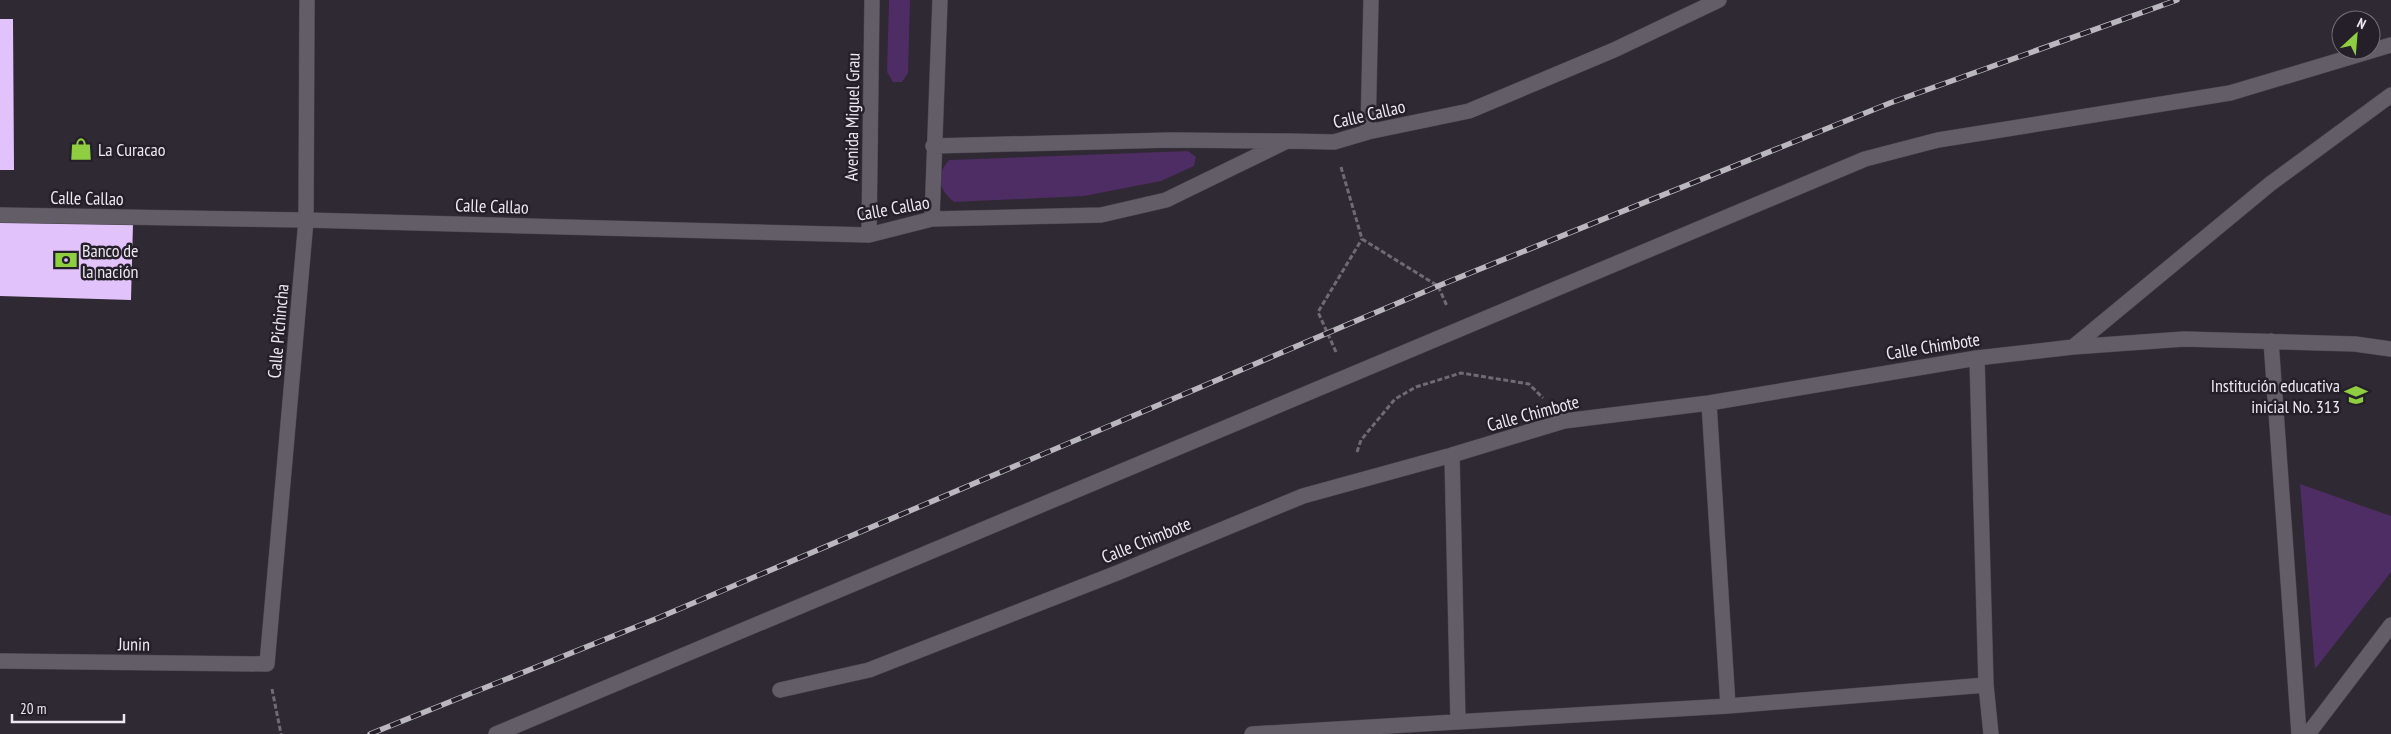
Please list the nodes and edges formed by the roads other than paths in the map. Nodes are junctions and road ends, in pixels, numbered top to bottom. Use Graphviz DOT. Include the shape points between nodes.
graph roads {
  1 [pos="307,0"];
  2 [pos="872,0"];
  3 [pos="940,0"];
  4 [pos="1371,0"];
  5 [pos="1719,0"];
  6 [pos="2391,45"];
  7 [pos="2391,95"];
  8 [pos="1368,132"];
  9 [pos="1287,142"];
  10 [pos="933,146"];
  11 [pos="0,216"];
  12 [pos="932,219"];
  13 [pos="306,220"];
  14 [pos="869,234"];
  15 [pos="2271,341"];
  16 [pos="2073,347"];
  17 [pos="2391,349"];
  18 [pos="1977,358"];
  19 [pos="1709,403"];
  20 [pos="1452,455"];
  21 [pos="2391,624"];
  22 [pos="0,661"];
  23 [pos="267,664"];
  24 [pos="1986,685"];
  25 [pos="780,690"];
  26 [pos="1728,706"];
  27 [pos="1458,722"];
  28 [pos="496,734"];
  29 [pos="1252,734"];
  30 [pos="1991,734"];
  31 [pos="2300,734"];
  32 [pos="2308,734"];
  1 -- 13 [label="street, Calle Pichincha"];
  2 -- 14 [label="street, Avenida Miguel Grau"];
  3 -- 10 [label="street"];
  4 -- 8 [label="street"];
  5 -- 8 [label="street, Calle Callao" via="1614,50 1469,111"];
  6 -- 28 [label="street" via="2230,93 1938,140 1865,160"];
  7 -- 16 [label="street" via="2270,184"];
  8 -- 9 [label="street, Calle Callao" via="1334,142"];
  9 -- 10 [label="street" via="1171,140"];
  9 -- 12 [label="street, Calle Callao" via="1166,200 1101,215"];
  10 -- 12 [label="street"];
  11 -- 13 [label="street, Calle Callao"];
  12 -- 14 [label="street, Calle Callao"];
  13 -- 14 [label="street, Calle Callao"];
  13 -- 23 [label="street, Calle Pichincha"];
  15 -- 16 [label="street, Calle Chimbote" via="2184,339"];
  15 -- 17 [label="street, Calle Chimbote" via="2354,344"];
  15 -- 31 [label="street"];
  16 -- 18 [label="street, Calle Chimbote"];
  18 -- 19 [label="street, Calle Chimbote"];
  18 -- 24 [label="street"];
  19 -- 20 [label="street, Calle Chimbote" via="1564,420"];
  19 -- 26 [label="street"];
  20 -- 25 [label="street, Calle Chimbote" via="1303,496 869,670"];
  20 -- 27 [label="street"];
  21 -- 32 [label="street"];
  22 -- 23 [label="street, Junin"];
  24 -- 26 [label="street"];
  24 -- 30 [label="street"];
  26 -- 27 [label="street"];
  27 -- 29 [label="street"];
}
